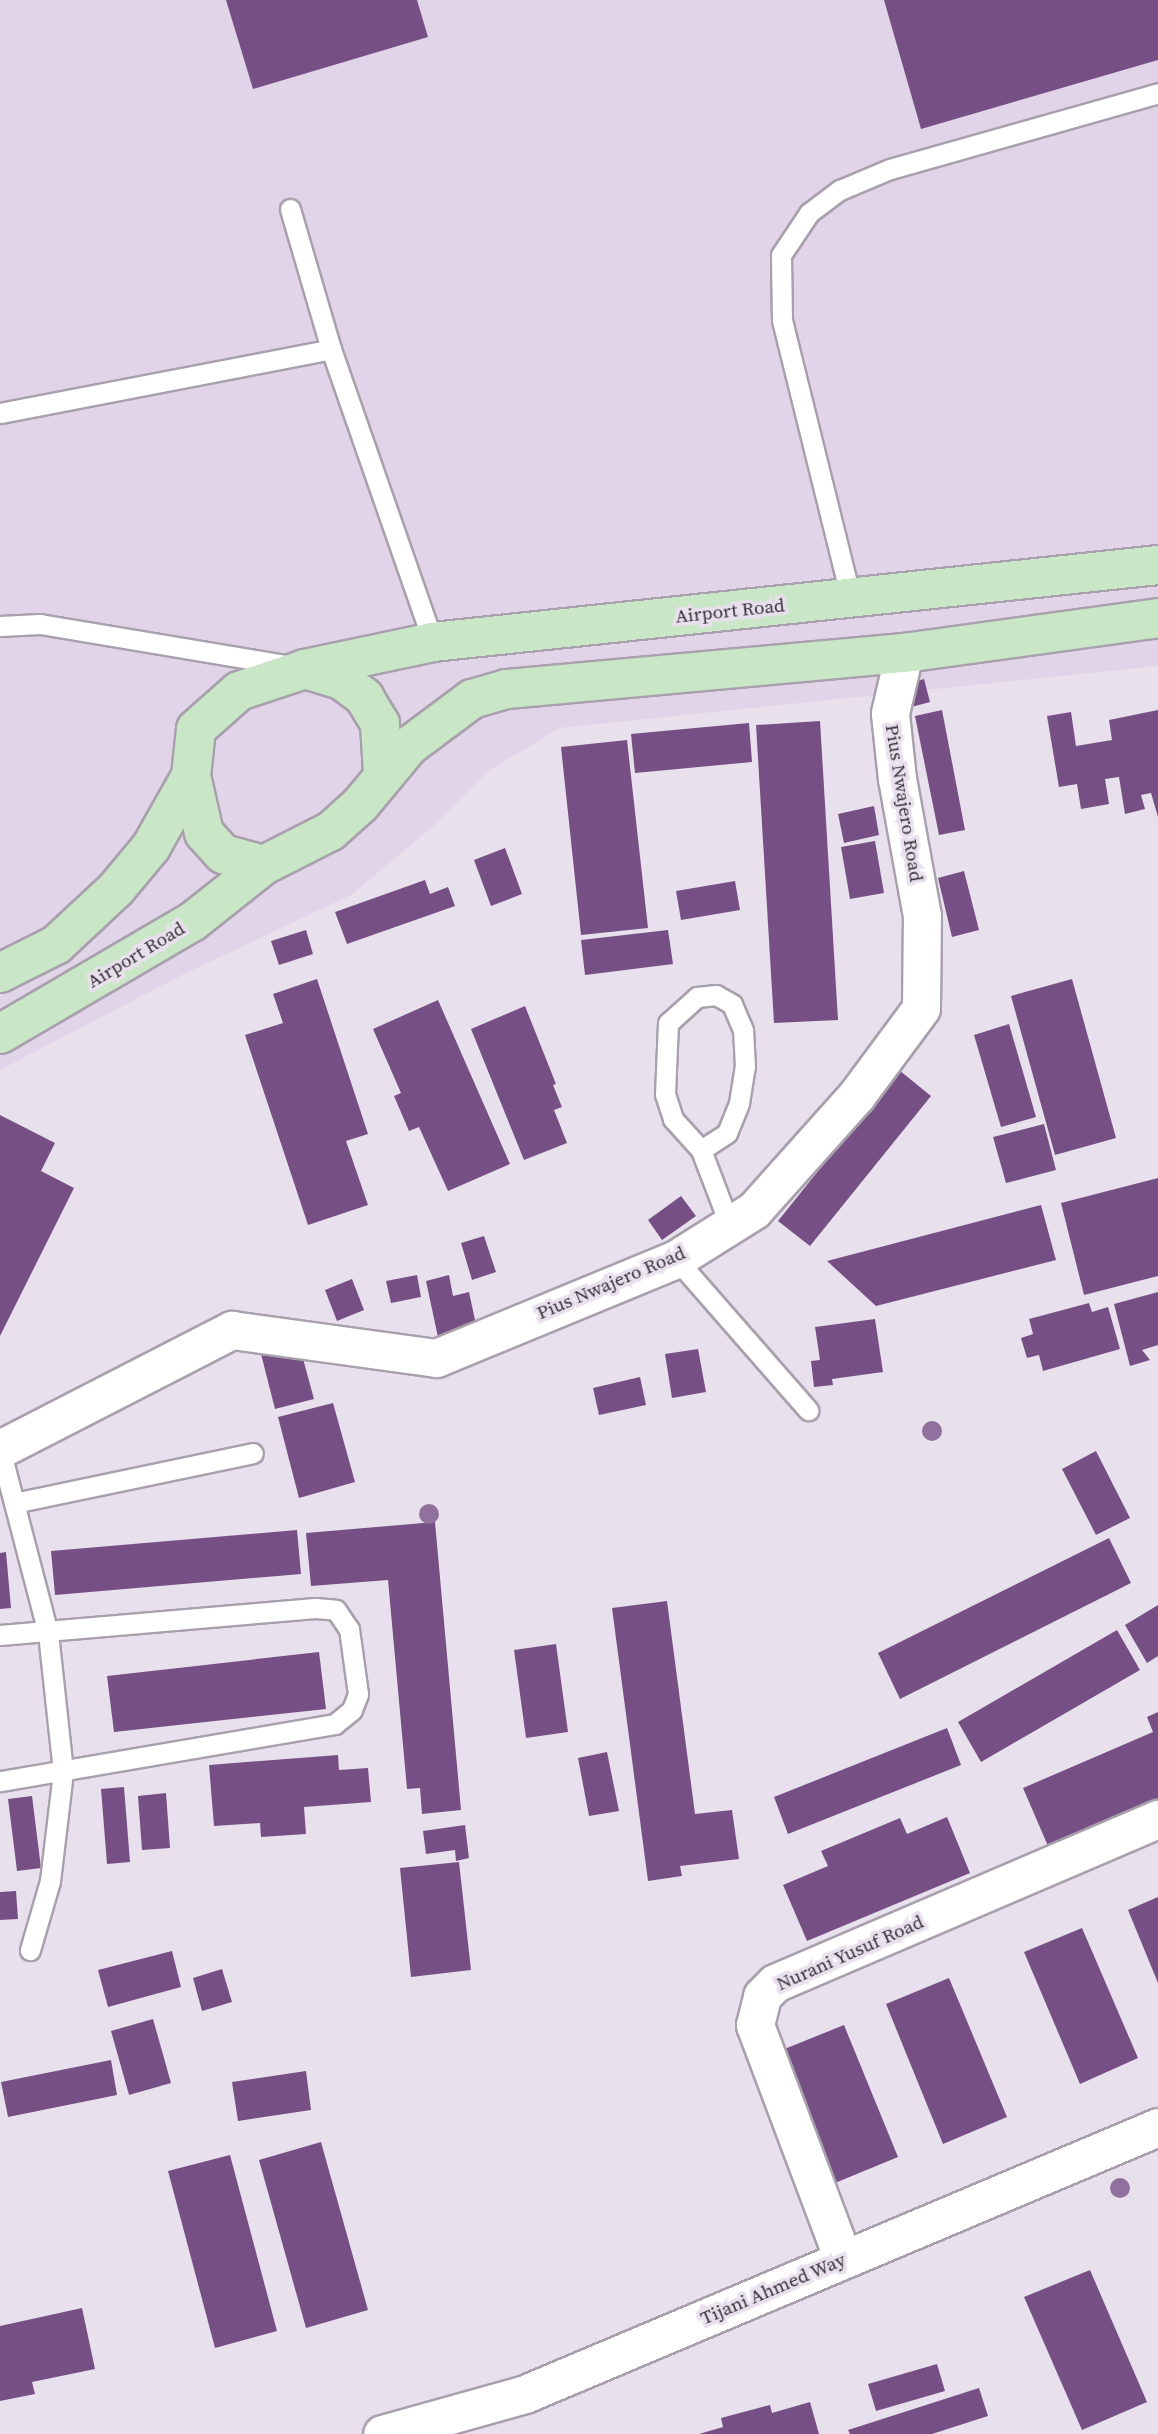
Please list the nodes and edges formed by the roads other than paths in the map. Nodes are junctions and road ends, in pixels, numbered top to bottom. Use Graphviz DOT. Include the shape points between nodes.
graph roads {
  1 [pos="1158,93"];
  2 [pos="290,209"];
  3 [pos="331,349"];
  4 [pos="0,413"];
  5 [pos="1158,565"];
  6 [pos="850,599"];
  7 [pos="1158,618"];
  8 [pos="0,626"];
  9 [pos="433,642"];
  10 [pos="904,653"];
  11 [pos="305,669"];
  12 [pos="383,773"];
  13 [pos="191,776"];
  14 [pos="264,865"];
  15 [pos="0,973"];
  16 [pos="0,1034"];
  17 [pos="701,1150"];
  18 [pos="730,1226"];
  19 [pos="676,1259"];
  20 [pos="808,1410"];
  21 [pos="0,1449"];
  22 [pos="253,1453"];
  23 [pos="14,1503"];
  24 [pos="48,1633"];
  25 [pos="0,1635"];
  26 [pos="63,1772"];
  27 [pos="0,1780"];
  28 [pos="1158,1819"];
  29 [pos="30,1950"];
  30 [pos="1158,2127"];
  31 [pos="843,2259"];
  32 [pos="382,2434"];
  1 -- 6 [label="lane" via="890,169 840,190 809,213 781,255 782,320"];
  2 -- 3 [label="lane"];
  3 -- 4 [label="lane"];
  3 -- 9 [label="lane"];
  5 -- 6 [label="main road, Airport Road"];
  6 -- 9 [label="main road, Airport Road"];
  7 -- 10 [label="main road"];
  8 -- 11 [label="lane" via="40,624"];
  9 -- 11 [label="main road, Airport Road"];
  10 -- 12 [label="main road" via="507,689 472,699 434,724"];
  10 -- 18 [label="street, Pius Nwajero Road" via="890,713 922,916 921,1008 856,1096 754,1210"];
  11 -- 12 [label="main road" via="341,680 365,697 380,724"];
  11 -- 13 [label="main road" via="239,691 196,729"];
  12 -- 14 [label="main road" via="360,804 331,831"];
  13 -- 14 [label="main road" via="204,833 223,854"];
  13 -- 15 [label="main road" via="151,847 116,889 56,945"];
  14 -- 16 [label="main road, Airport Road" via="192,922"];
  17 -- 17 [label="lane" via="673,1119 665,1094 668,1023 698,996 716,995 732,1004 745,1067 739,1103 727,1132"];
  17 -- 18 [label="lane"];
  18 -- 19 [label="street, Pius Nwajero Road"];
  19 -- 20 [label="lane"];
  19 -- 21 [label="street, Pius Nwajero Road" via="436,1358 232,1330"];
  21 -- 23 [label="lane"];
  22 -- 23 [label="lane"];
  23 -- 24 [label="lane"];
  24 -- 25 [label="lane"];
  24 -- 26 [label="lane"];
  24 -- 26 [label="lane" via="315,1608 335,1610 349,1629 358,1694 352,1710 335,1724"];
  26 -- 27 [label="lane"];
  26 -- 29 [label="lane" via="50,1881"];
  28 -- 31 [label="street, Nurani Yusuf Road" via="775,1983 762,1996 755,2025"];
  30 -- 31 [label="street, Tijani Ahmed Way"];
  31 -- 32 [label="street, Tijani Ahmed Way" via="525,2394"];
}
